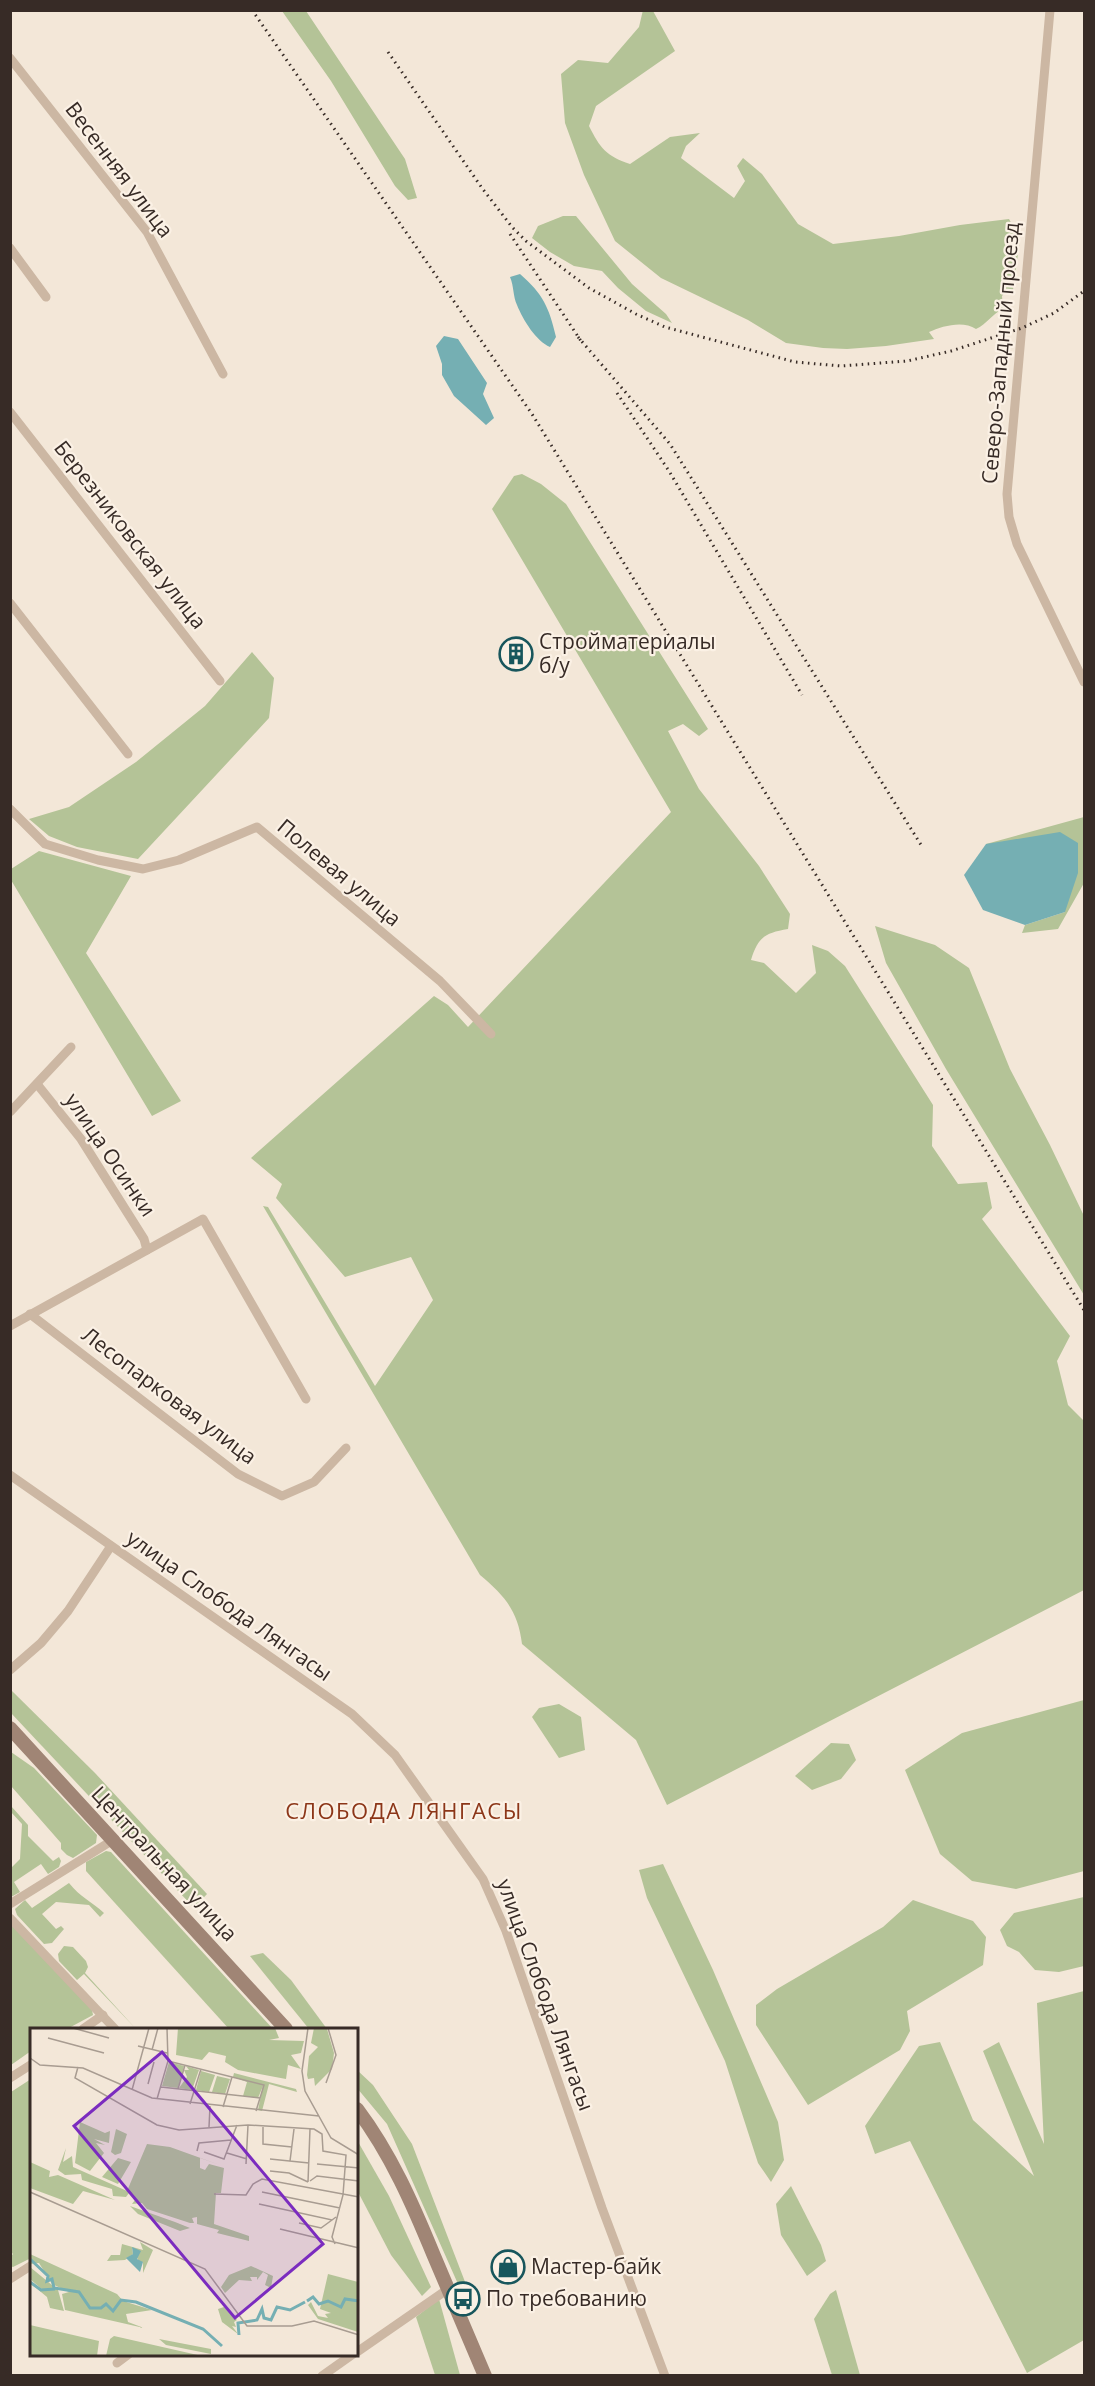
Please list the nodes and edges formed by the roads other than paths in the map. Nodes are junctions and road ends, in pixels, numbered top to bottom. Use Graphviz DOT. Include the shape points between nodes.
graph roads {
  1 [pos="1050,10"];
  2 [pos="10,58"];
  3 [pos="10,248"];
  4 [pos="46,297"];
  5 [pos="223,374"];
  6 [pos="10,412"];
  7 [pos="10,603"];
  8 [pos="220,681"];
  9 [pos="1084,682"];
  10 [pos="129,754"];
  11 [pos="10,809"];
  12 [pos="490,1034"];
  13 [pos="71,1047"];
  14 [pos="37,1084"];
  15 [pos="10,1112"];
  16 [pos="147,1250"];
  17 [pos="30,1314"];
  18 [pos="10,1326"];
  19 [pos="306,1399"];
  20 [pos="346,1448"];
  21 [pos="10,1474"];
  22 [pos="111,1546"];
  23 [pos="10,1670"];
  24 [pos="10,1728"];
  25 [pos="113,1840"];
  26 [pos="10,1904"];
  27 [pos="10,1918"];
  28 [pos="103,2015"];
  29 [pos="84,2028"];
  30 [pos="115,2028"];
  31 [pos="285,2028"];
  32 [pos="30,2065"];
  33 [pos="10,2078"];
  34 [pos="358,2110"];
  35 [pos="30,2266"];
  36 [pos="10,2279"];
  37 [pos="448,2289"];
  38 [pos="358,2351"];
  39 [pos="352,2356"];
  40 [pos="322,2376"];
  41 [pos="485,2376"];
  42 [pos="665,2376"];
  1 -- 9 [label="street, Северо-Западный проезд" via="1007,494 1017,544"];
  2 -- 5 [label="street, Весенняя улица" via="147,232"];
  3 -- 4 [label="street"];
  6 -- 8 [label="street, Березниковская улица"];
  7 -- 10 [label="street"];
  11 -- 12 [label="street, Полевая улица" via="45,844 143,869 179,860 256,827 440,981"];
  13 -- 14 [label="street"];
  14 -- 15 [label="street"];
  14 -- 16 [label="street, улица Осинки" via="81,1139 144,1239"];
  16 -- 17 [label="street"];
  16 -- 19 [label="street" via="203,1219"];
  17 -- 18 [label="street"];
  17 -- 20 [label="street, Лесопарковая улица" via="238,1474 282,1496 314,1482"];
  21 -- 22 [label="street, улица Слобода Лянгасы"];
  22 -- 23 [label="street" via="68,1611"];
  22 -- 42 [label="street, улица Слобода Лянгасы" via="352,1713 395,1755 483,1879 506,1931"];
  24 -- 25 [label="street, Центральная улица"];
  25 -- 26 [label="street"];
  25 -- 31 [label="street, Центральная улица"];
  27 -- 28 [label="street"];
  28 -- 29 [label="street"];
  28 -- 30 [label="street"];
  32 -- 33 [label="street"];
  34 -- 37 [label="street" via="391,2161"];
  35 -- 36 [label="street"];
  37 -- 38 [label="street"];
  37 -- 41 [label="street"];
  39 -- 40 [label="street"];
}
